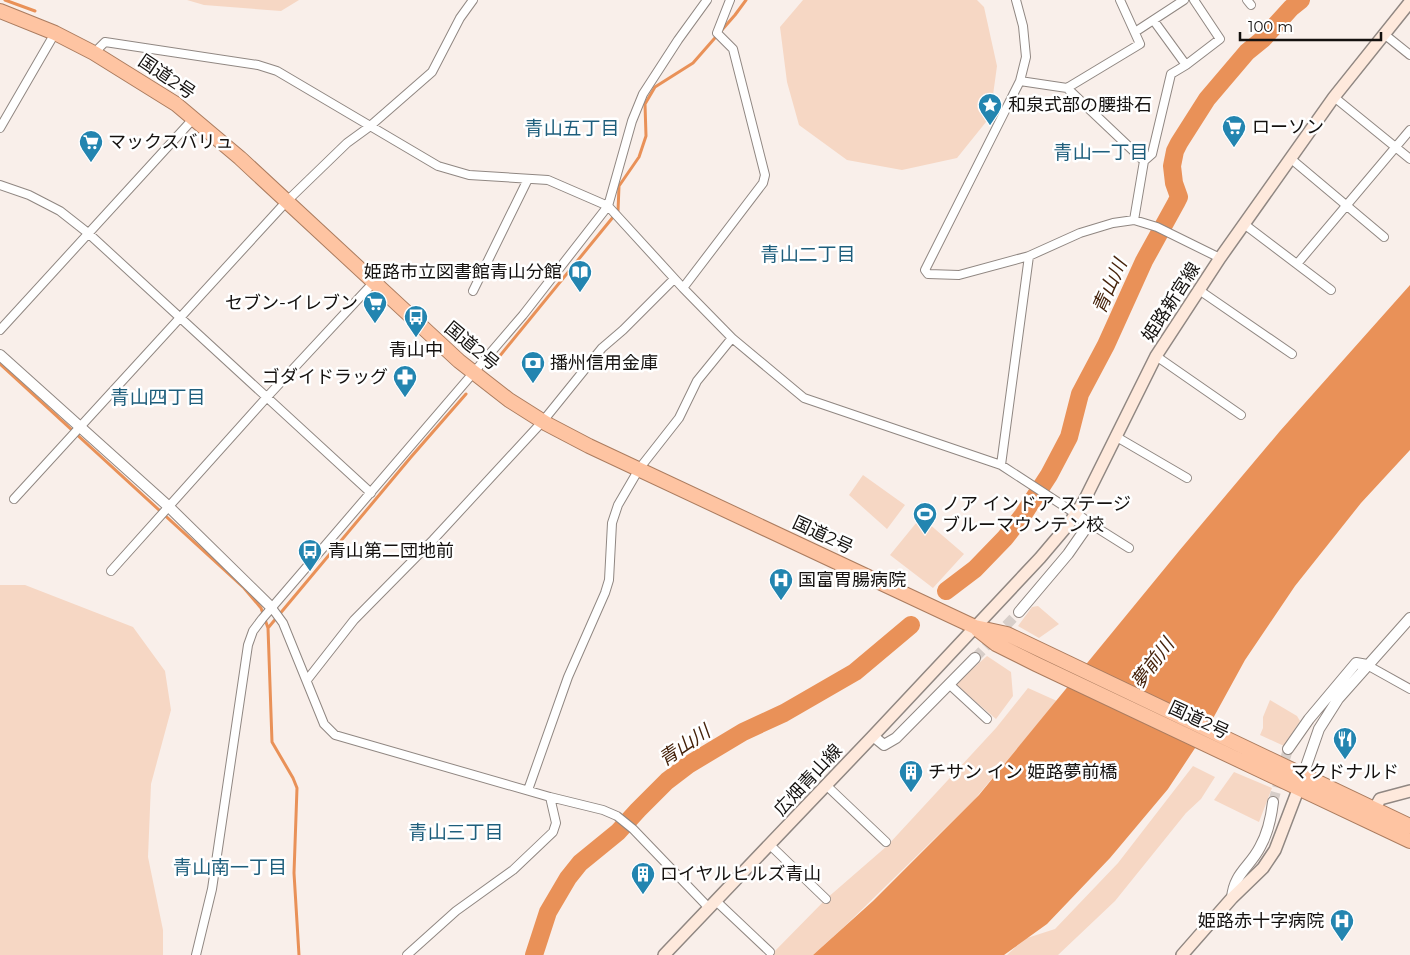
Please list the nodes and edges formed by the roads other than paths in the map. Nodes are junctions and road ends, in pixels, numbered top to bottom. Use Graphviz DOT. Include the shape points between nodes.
graph roads {
  1 [pos="472,0"];
  2 [pos="707,0"];
  3 [pos="730,0"];
  4 [pos="1016,0"];
  5 [pos="1120,0"];
  6 [pos="1184,0"];
  7 [pos="1194,0"];
  8 [pos="1410,2"];
  9 [pos="0,11"];
  10 [pos="1154,21"];
  11 [pos="1135,32"];
  12 [pos="55,34"];
  13 [pos="1384,34"];
  14 [pos="94,53"];
  15 [pos="1410,55"];
  16 [pos="1186,65"];
  17 [pos="1020,81"];
  18 [pos="1067,88"];
  19 [pos="1334,97"];
  20 [pos="194,118"];
  21 [pos="369,127"];
  22 [pos="0,128"];
  23 [pos="1410,130"];
  24 [pos="1396,147"];
  25 [pos="1290,158"];
  26 [pos="1410,159"];
  27 [pos="1144,161"];
  28 [pos="528,179"];
  29 [pos="0,185"];
  30 [pos="286,202"];
  31 [pos="1347,206"];
  32 [pos="610,208"];
  33 [pos="1134,220"];
  34 [pos="1244,224"];
  35 [pos="88,233"];
  36 [pos="1384,237"];
  37 [pos="1029,256"];
  38 [pos="1220,258"];
  39 [pos="1297,264"];
  40 [pos="674,279"];
  41 [pos="373,283"];
  42 [pos="683,288"];
  43 [pos="1199,290"];
  44 [pos="1331,290"];
  45 [pos="473,291"];
  46 [pos="180,318"];
  47 [pos="0,330"];
  48 [pos="732,338"];
  49 [pos="1292,354"];
  50 [pos="0,355"];
  51 [pos="1156,356"];
  52 [pos="473,373"];
  53 [pos="267,397"];
  54 [pos="1241,415"];
  55 [pos="543,422"];
  56 [pos="80,427"];
  57 [pos="1115,436"];
  58 [pos="1001,465"];
  59 [pos="639,469"];
  60 [pos="1187,478"];
  61 [pos="371,493"];
  62 [pos="14,500"];
  63 [pos="168,506"];
  64 [pos="1076,514"];
  65 [pos="1085,526"];
  66 [pos="1129,548"];
  67 [pos="111,571"];
  68 [pos="272,608"];
  69 [pos="1018,612"];
  70 [pos="1410,618"];
  71 [pos="975,627"];
  72 [pos="975,658"];
  73 [pos="1367,665"];
  74 [pos="308,680"];
  75 [pos="949,684"];
  76 [pos="1410,689"];
  77 [pos="987,719"];
  78 [pos="873,736"];
  79 [pos="1232,749"];
  80 [pos="1288,749"];
  81 [pos="1303,775"];
  82 [pos="826,786"];
  83 [pos="1298,788"];
  84 [pos="528,790"];
  85 [pos="1410,791"];
  86 [pos="550,797"];
  87 [pos="1273,802"];
  88 [pos="1374,810"];
  89 [pos="1410,826"];
  90 [pos="1410,841"];
  91 [pos="886,842"];
  92 [pos="770,845"];
  93 [pos="1232,898"];
  94 [pos="826,899"];
  95 [pos="713,905"];
  96 [pos="770,952"];
  97 [pos="196,955"];
  98 [pos="407,955"];
  99 [pos="664,955"];
  100 [pos="1182,955"];
  1 -- 21 [label="street" via="432,72"];
  2 -- 32 [label="street" via="643,94 632,121"];
  3 -- 42 [label="street" via="717,33 733,49 765,175"];
  4 -- 17 [label="street" via="1026,57"];
  5 -- 11 [label="street"];
  6 -- 10 [label="street"];
  7 -- 16 [label="street" via="1220,39"];
  8 -- 13 [label="main road, 姫路新宮線"];
  9 -- 12 [label="highway, 国道2号"];
  10 -- 11 [label="street"];
  10 -- 16 [label="street"];
  11 -- 18 [label="street" via="1140,44"];
  12 -- 14 [label="highway, 国道2号"];
  12 -- 22 [label="street"];
  13 -- 15 [label="street"];
  13 -- 19 [label="main road, 姫路新宮線"];
  14 -- 20 [label="highway, 国道2号" via="154,89"];
  14 -- 21 [label="street" via="105,42 258,65 277,72"];
  16 -- 27 [label="street" via="1171,74 1152,154"];
  17 -- 18 [label="street"];
  17 -- 37 [label="street" via="925,270 938,276 959,275"];
  18 -- 27 [label="street"];
  19 -- 24 [label="street"];
  19 -- 25 [label="main road, 姫路新宮線"];
  20 -- 30 [label="highway, 国道2号"];
  20 -- 35 [label="street"];
  21 -- 28 [label="street" via="438,166 469,175"];
  21 -- 30 [label="street" via="347,143"];
  23 -- 24 [label="street"];
  24 -- 26 [label="street"];
  24 -- 31 [label="street"];
  25 -- 31 [label="street"];
  25 -- 34 [label="main road, 姫路新宮線"];
  27 -- 33 [label="street"];
  28 -- 32 [label="street" via="548,180"];
  28 -- 45 [label="street"];
  29 -- 35 [label="street" via="60,211"];
  30 -- 41 [label="highway, 国道2号"];
  30 -- 46 [label="street"];
  31 -- 36 [label="street"];
  31 -- 39 [label="street"];
  32 -- 40 [label="street"];
  32 -- 52 [label="street"];
  33 -- 37 [label="street" via="1080,233"];
  33 -- 38 [label="street" via="1157,227"];
  34 -- 38 [label="main road, 姫路新宮線"];
  34 -- 39 [label="street"];
  35 -- 46 [label="street"];
  35 -- 47 [label="street"];
  37 -- 58 [label="street"];
  38 -- 43 [label="main road, 姫路新宮線"];
  39 -- 44 [label="street"];
  40 -- 42 [label="street"];
  40 -- 55 [label="street" via="602,348"];
  41 -- 52 [label="highway, 国道2号"];
  41 -- 53 [label="street"];
  42 -- 48 [label="street"];
  43 -- 49 [label="street"];
  43 -- 51 [label="main road, 姫路新宮線"];
  46 -- 53 [label="street"];
  46 -- 56 [label="street"];
  48 -- 58 [label="street" via="804,398"];
  48 -- 59 [label="street" via="697,381 679,418"];
  50 -- 56 [label="street"];
  51 -- 54 [label="street"];
  51 -- 57 [label="main road, 姫路新宮線"];
  52 -- 55 [label="highway, 国道2号"];
  52 -- 61 [label="street"];
  53 -- 61 [label="street"];
  53 -- 63 [label="street"];
  55 -- 59 [label="highway, 国道2号"];
  55 -- 74 [label="street" via="354,620"];
  56 -- 62 [label="street"];
  56 -- 63 [label="street"];
  57 -- 60 [label="street"];
  57 -- 64 [label="main road, 姫路新宮線"];
  58 -- 64 [label="street"];
  59 -- 71 [label="highway, 国道2号"];
  59 -- 84 [label="street" via="612,523 609,580 605,593 568,677"];
  61 -- 68 [label="street"];
  63 -- 67 [label="street"];
  63 -- 68 [label="street"];
  64 -- 65 [label="street" via="1084,520"];
  64 -- 71 [label="main road, 姫路新宮線" via="1055,542"];
  65 -- 66 [label="street" via="1094,526"];
  65 -- 69 [label="street" via="1068,554"];
  68 -- 74 [label="street" via="283,623"];
  68 -- 97 [label="street" via="253,631 248,644 212,889"];
  70 -- 73 [label="street"];
  71 -- 78 [label="main road, 広畑青山線"];
  71 -- 79 [label="highway, 国道2号" via="996,644 1036,664"];
  71 -- 79 [label="highway, 国道2号" via="1007,634 1045,652"];
  72 -- 75 [label="street"];
  73 -- 76 [label="street"];
  73 -- 80 [label="street" via="1356,663"];
  73 -- 81 [label="street" via="1338,699 1319,729"];
  74 -- 84 [label="street" via="324,724 335,735"];
  75 -- 77 [label="street"];
  75 -- 78 [label="street" via="896,738 884,745"];
  78 -- 82 [label="main road, 広畑青山線"];
  79 -- 81 [label="highway, 国道2号"];
  79 -- 83 [label="highway, 国道2号"];
  81 -- 83 [label="main road"];
  81 -- 88 [label="highway, 国道2号"];
  82 -- 91 [label="street"];
  82 -- 92 [label="main road, 広畑青山線"];
  83 -- 90 [label="highway, 国道2号"];
  83 -- 93 [label="main road" via="1275,850 1263,868"];
  84 -- 86 [label="street"];
  85 -- 88 [label="main road" via="1380,799"];
  86 -- 95 [label="street" via="617,816"];
  86 -- 98 [label="street" via="556,823 553,832 513,870 444,920"];
  87 -- 93 [label="street" via="1270,827 1260,849 1233,886"];
  88 -- 89 [label="highway, 国道2号"];
  92 -- 94 [label="street"];
  92 -- 95 [label="main road, 広畑青山線"];
  93 -- 100 [label="main road"];
  95 -- 96 [label="street"];
  95 -- 99 [label="main road, 広畑青山線"];
}
